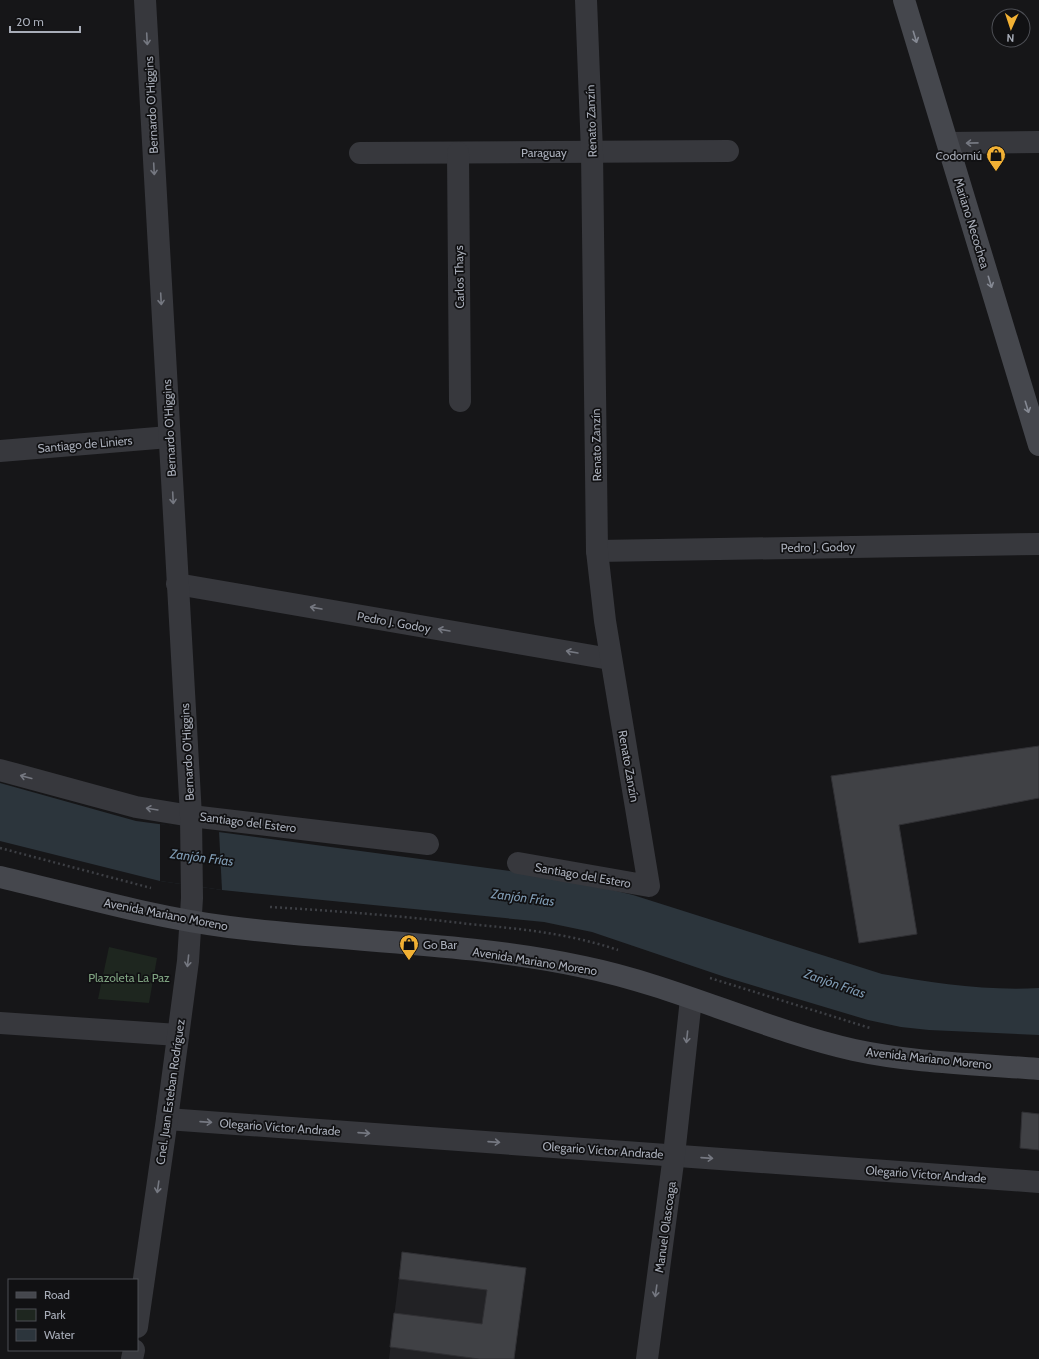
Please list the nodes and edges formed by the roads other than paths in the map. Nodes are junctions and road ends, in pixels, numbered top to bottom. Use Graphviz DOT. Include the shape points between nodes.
graph roads {
  1 [pos="145,0"];
  2 [pos="586,0"];
  3 [pos="904,0"];
  4 [pos="1039,142"];
  5 [pos="948,144"];
  6 [pos="728,151"];
  7 [pos="592,152"];
  8 [pos="360,153"];
  9 [pos="458,153"];
  10 [pos="460,401"];
  11 [pos="169,437"];
  12 [pos="1039,445"];
  13 [pos="0,451"];
  14 [pos="1039,544"];
  15 [pos="597,551"];
  16 [pos="177,584"];
  17 [pos="610,659"];
  18 [pos="0,770"];
  19 [pos="191,822"];
  20 [pos="428,844"];
  21 [pos="192,856"];
  22 [pos="518,863"];
  23 [pos="0,877"];
  24 [pos="649,886"];
  25 [pos="192,922"];
  26 [pos="692,998"];
  27 [pos="0,1023"];
  28 [pos="178,1035"];
  29 [pos="1039,1069"];
  30 [pos="167,1119"];
  31 [pos="674,1155"];
  32 [pos="1039,1182"];
  33 [pos="138,1320"];
  34 [pos="647,1359"];
  1 -- 11 [label="street, Bernardo O'Higgins, one-way"];
  2 -- 7 [label="street, Renato Zanzín"];
  3 -- 5 [label="main road, Mariano Necochea, one-way"];
  4 -- 5 [label="street, one-way"];
  5 -- 12 [label="main road, Mariano Necochea, one-way"];
  6 -- 7 [label="street, Paraguay"];
  7 -- 9 [label="street, Paraguay"];
  7 -- 15 [label="street, Renato Zanzín"];
  8 -- 9 [label="street, Paraguay"];
  9 -- 10 [label="street, Carlos Thays"];
  11 -- 13 [label="street, Santiago de Liniers"];
  11 -- 16 [label="street, Bernardo O'Higgins, one-way"];
  14 -- 15 [label="street, Pedro J. Godoy"];
  15 -- 17 [label="street, Renato Zanzín"];
  17 -- 16 [label="street, Pedro J. Godoy, one-way"];
  16 -- 19 [label="street, Bernardo O'Higgins"];
  17 -- 24 [label="street, Renato Zanzín"];
  19 -- 18 [label="street, Santiago del Estero, one-way"];
  19 -- 20 [label="street, Santiago del Estero"];
  19 -- 21 [label="street, Bernardo O'Higgins"];
  21 -- 25 [label="street, Cnel. Juan Esteban Rodríguez"];
  22 -- 24 [label="street, Santiago del Estero"];
  23 -- 25 [label="main road, Avenida Mariano Moreno"];
  25 -- 26 [label="main road, Avenida Mariano Moreno" via="547,960 585,967"];
  25 -- 28 [label="street, Cnel. Juan Esteban Rodríguez, one-way"];
  26 -- 29 [label="main road, Avenida Mariano Moreno" via="817,1040 855,1050 894,1057"];
  26 -- 31 [label="street, Manuel Olascoaga, one-way"];
  27 -- 28 [label="street"];
  28 -- 30 [label="street, Cnel. Juan Esteban Rodríguez"];
  30 -- 31 [label="street, Olegario Víctor Andrade, one-way"];
  30 -- 33 [label="street, Cnel. Juan Esteban Rodríguez, one-way"];
  31 -- 32 [label="street, Olegario Víctor Andrade, one-way"];
  31 -- 34 [label="street, Manuel Olascoaga, one-way"];
}
